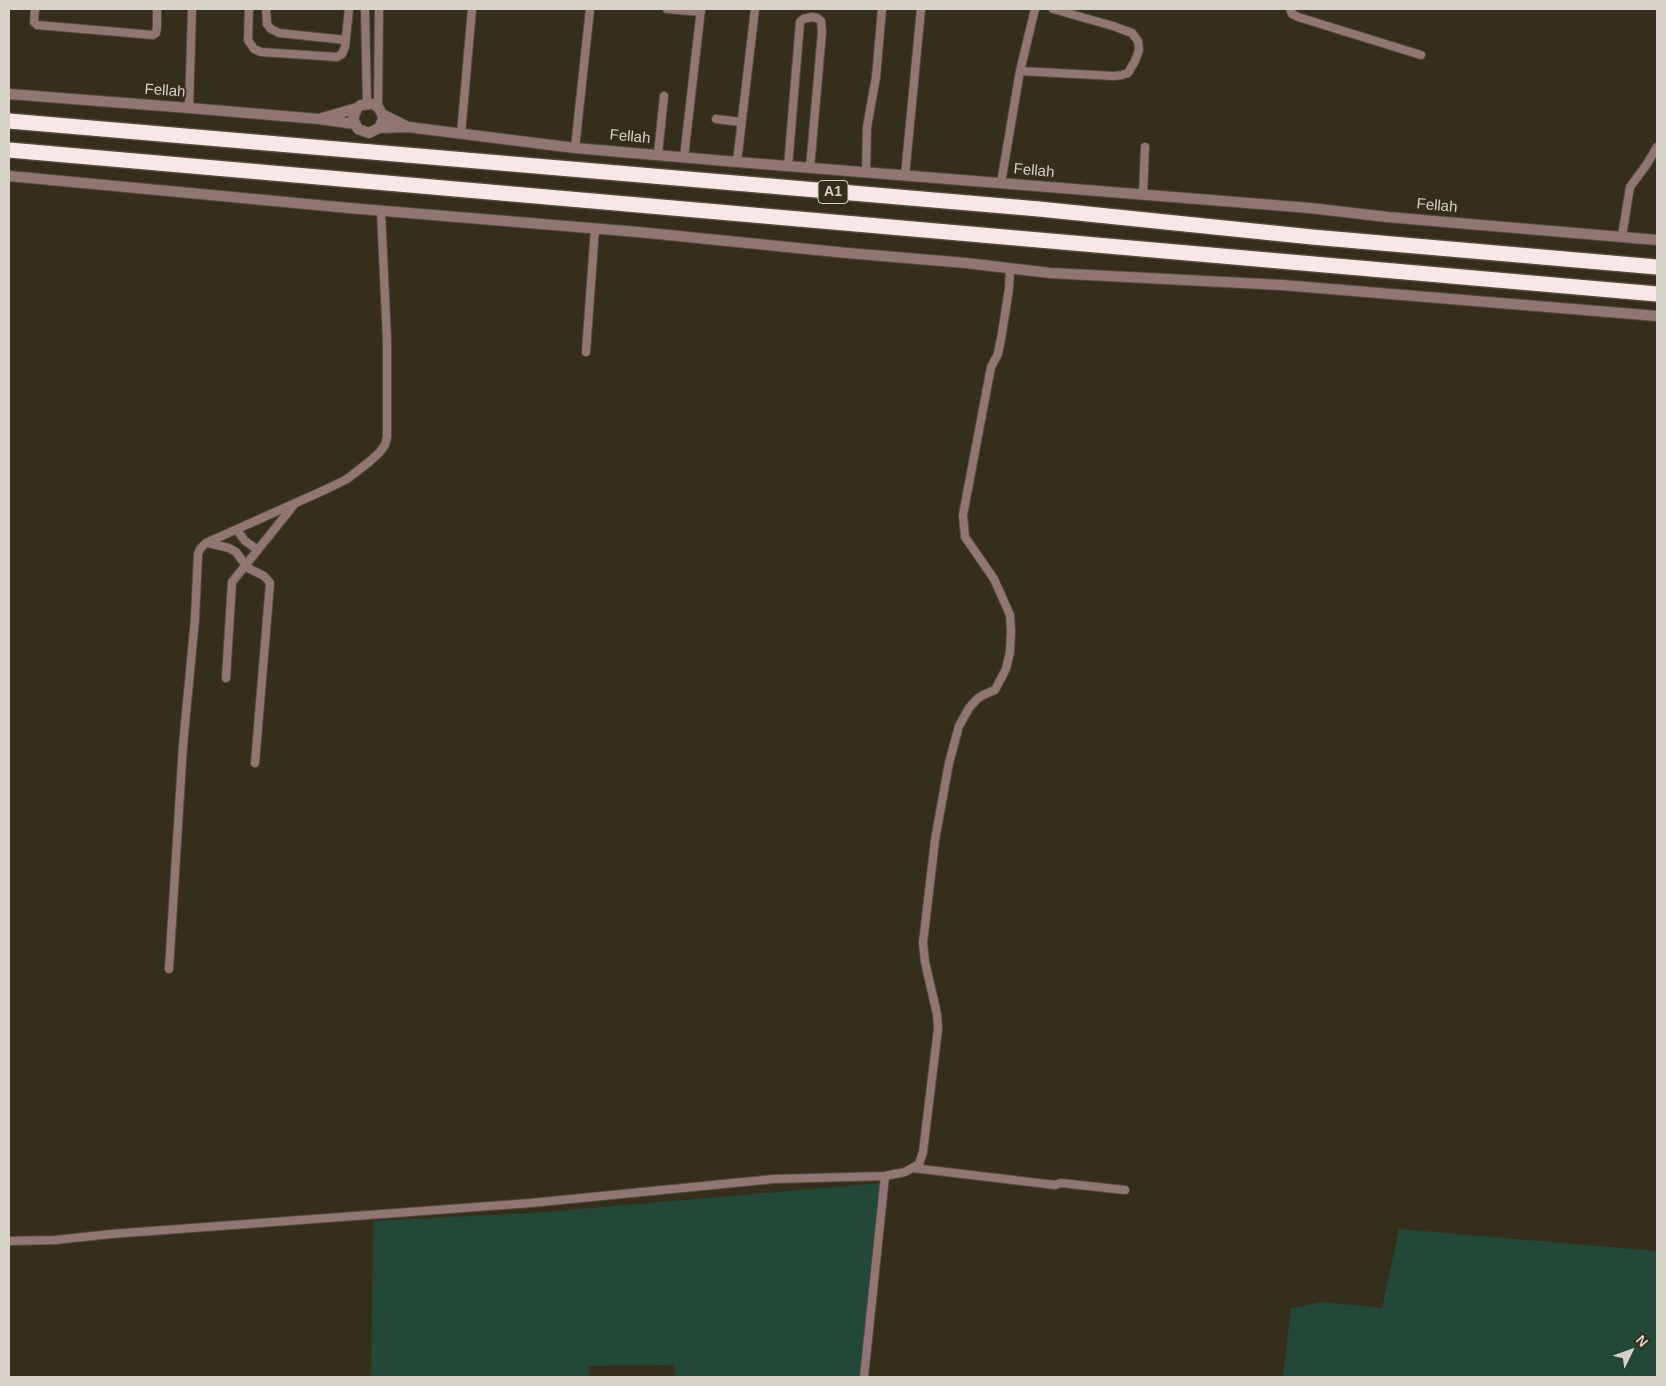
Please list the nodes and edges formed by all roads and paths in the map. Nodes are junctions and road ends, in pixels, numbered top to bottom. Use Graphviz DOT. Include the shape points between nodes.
graph roads {
  1 [pos="35,9"];
  2 [pos="157,9"];
  3 [pos="192,9"];
  4 [pos="248,9"];
  5 [pos="266,9"];
  6 [pos="349,9"];
  7 [pos="365,9"];
  8 [pos="378,9"];
  9 [pos="472,9"];
  10 [pos="590,9"];
  11 [pos="667,9"];
  12 [pos="754,9"];
  13 [pos="882,9"];
  14 [pos="921,9"];
  15 [pos="1035,9"];
  16 [pos="1053,9"];
  17 [pos="1290,9"];
  18 [pos="701,10"];
  19 [pos="346,40"];
  20 [pos="1421,55"];
  21 [pos="1020,71"];
  22 [pos="9,94"];
  23 [pos="664,96"];
  24 [pos="362,106"];
  25 [pos="189,108"];
  26 [pos="380,110"];
  27 [pos="319,119"];
  28 [pos="716,119"];
  29 [pos="9,121"];
  30 [pos="741,122"];
  31 [pos="355,124"];
  32 [pos="408,127"];
  33 [pos="379,128"];
  34 [pos="461,134"];
  35 [pos="1145,147"];
  36 [pos="1657,147"];
  37 [pos="575,148"];
  38 [pos="9,150"];
  39 [pos="658,154"];
  40 [pos="684,156"];
  41 [pos="737,162"];
  42 [pos="788,166"];
  43 [pos="810,168"];
  44 [pos="866,173"];
  45 [pos="9,176"];
  46 [pos="905,176"];
  47 [pos="1001,183"];
  48 [pos="1143,195"];
  49 [pos="381,211"];
  50 [pos="595,228"];
  51 [pos="1622,236"];
  52 [pos="1657,240"];
  53 [pos="1657,267"];
  54 [pos="1010,268"];
  55 [pos="1657,294"];
  56 [pos="1657,316"];
  57 [pos="586,352"];
  58 [pos="294,504"];
  59 [pos="237,530"];
  60 [pos="206,543"];
  61 [pos="258,550"];
  62 [pos="245,565"];
  63 [pos="226,678"];
  64 [pos="255,763"];
  65 [pos="169,969"];
  66 [pos="913,1168"];
  67 [pos="884,1176"];
  68 [pos="1125,1190"];
  69 [pos="9,1240"];
  70 [pos="864,1377"];
  1 -- 2 [label="street" via="34,22 37,25 153,35 156,33"];
  3 -- 25 [label="street"];
  4 -- 19 [label="street" via="248,40 257,51 337,58 343,52"];
  5 -- 19 [label="street" via="267,24 279,33"];
  6 -- 19 [label="street"];
  7 -- 24 [label="street"];
  8 -- 26 [label="street"];
  9 -- 34 [label="street"];
  10 -- 37 [label="street"];
  11 -- 18 [label="street"];
  12 -- 30 [label="street"];
  13 -- 44 [label="street" via="876,77 867,127"];
  14 -- 46 [label="street"];
  15 -- 21 [label="street"];
  16 -- 21 [label="street" via="1132,33 1138,41 1139,50 1135,61 1122,76"];
  17 -- 20 [label="street" via="1298,18"];
  18 -- 40 [label="street"];
  21 -- 47 [label="street"];
  22 -- 25 [label="street, Fellah"];
  23 -- 39 [label="street"];
  24 -- 26 [label="street, Fellah" via="373,104"];
  24 -- 27 [label="street, Fellah"];
  24 -- 31 [label="street" via="353,119"];
  25 -- 27 [label="street, Fellah"];
  26 -- 32 [label="street, Fellah"];
  26 -- 33 [label="street" via="383,119"];
  27 -- 31 [label="street, Fellah"];
  28 -- 30 [label="street"];
  29 -- 53 [label="highway, A1" via="1039,209"];
  30 -- 41 [label="street"];
  31 -- 33 [label="street, Fellah" via="358,129 369,133"];
  32 -- 33 [label="street, Fellah"];
  32 -- 34 [label="street, Fellah"];
  34 -- 37 [label="street, Fellah"];
  35 -- 48 [label="street"];
  36 -- 51 [label="street" via="1630,187"];
  37 -- 39 [label="street, Fellah"];
  38 -- 55 [label="highway, A1"];
  39 -- 40 [label="street, Fellah"];
  40 -- 41 [label="street, Fellah"];
  41 -- 42 [label="street, Fellah"];
  42 -- 43 [label="street, Fellah"];
  42 -- 43 [label="street" via="800,22 802,18 812,16 821,21 822,32"];
  43 -- 44 [label="street, Fellah"];
  44 -- 46 [label="street, Fellah"];
  45 -- 49 [label="street"];
  46 -- 47 [label="street, Fellah"];
  47 -- 48 [label="street, Fellah"];
  48 -- 51 [label="street, Fellah"];
  49 -- 50 [label="street"];
  49 -- 58 [label="street" via="387,340 387,437 379,453 360,470"];
  50 -- 54 [label="street"];
  50 -- 57 [label="street"];
  51 -- 52 [label="street, Fellah"];
  54 -- 56 [label="street" via="1077,275 1282,285"];
  54 -- 66 [label="street" via="1002,333 998,354 991,367 963,515 965,537 994,579 1010,615 1010,652 1006,669 995,690 977,699 959,726 936,830 923,943 924,962 937,1014 937,1044 923,1152 919,1164"];
  58 -- 59 [label="street"];
  58 -- 61 [label="street"];
  59 -- 60 [label="street"];
  59 -- 61 [label="street"];
  60 -- 62 [label="street" via="229,548 239,554"];
  60 -- 65 [label="street" via="198,554"];
  61 -- 62 [label="street"];
  62 -- 63 [label="street" via="231,586"];
  62 -- 64 [label="street" via="270,583"];
  66 -- 67 [label="street"];
  66 -- 68 [label="street"];
  67 -- 69 [label="street" via="774,1179 522,1203 38,1241"];
  67 -- 70 [label="street"];
}
